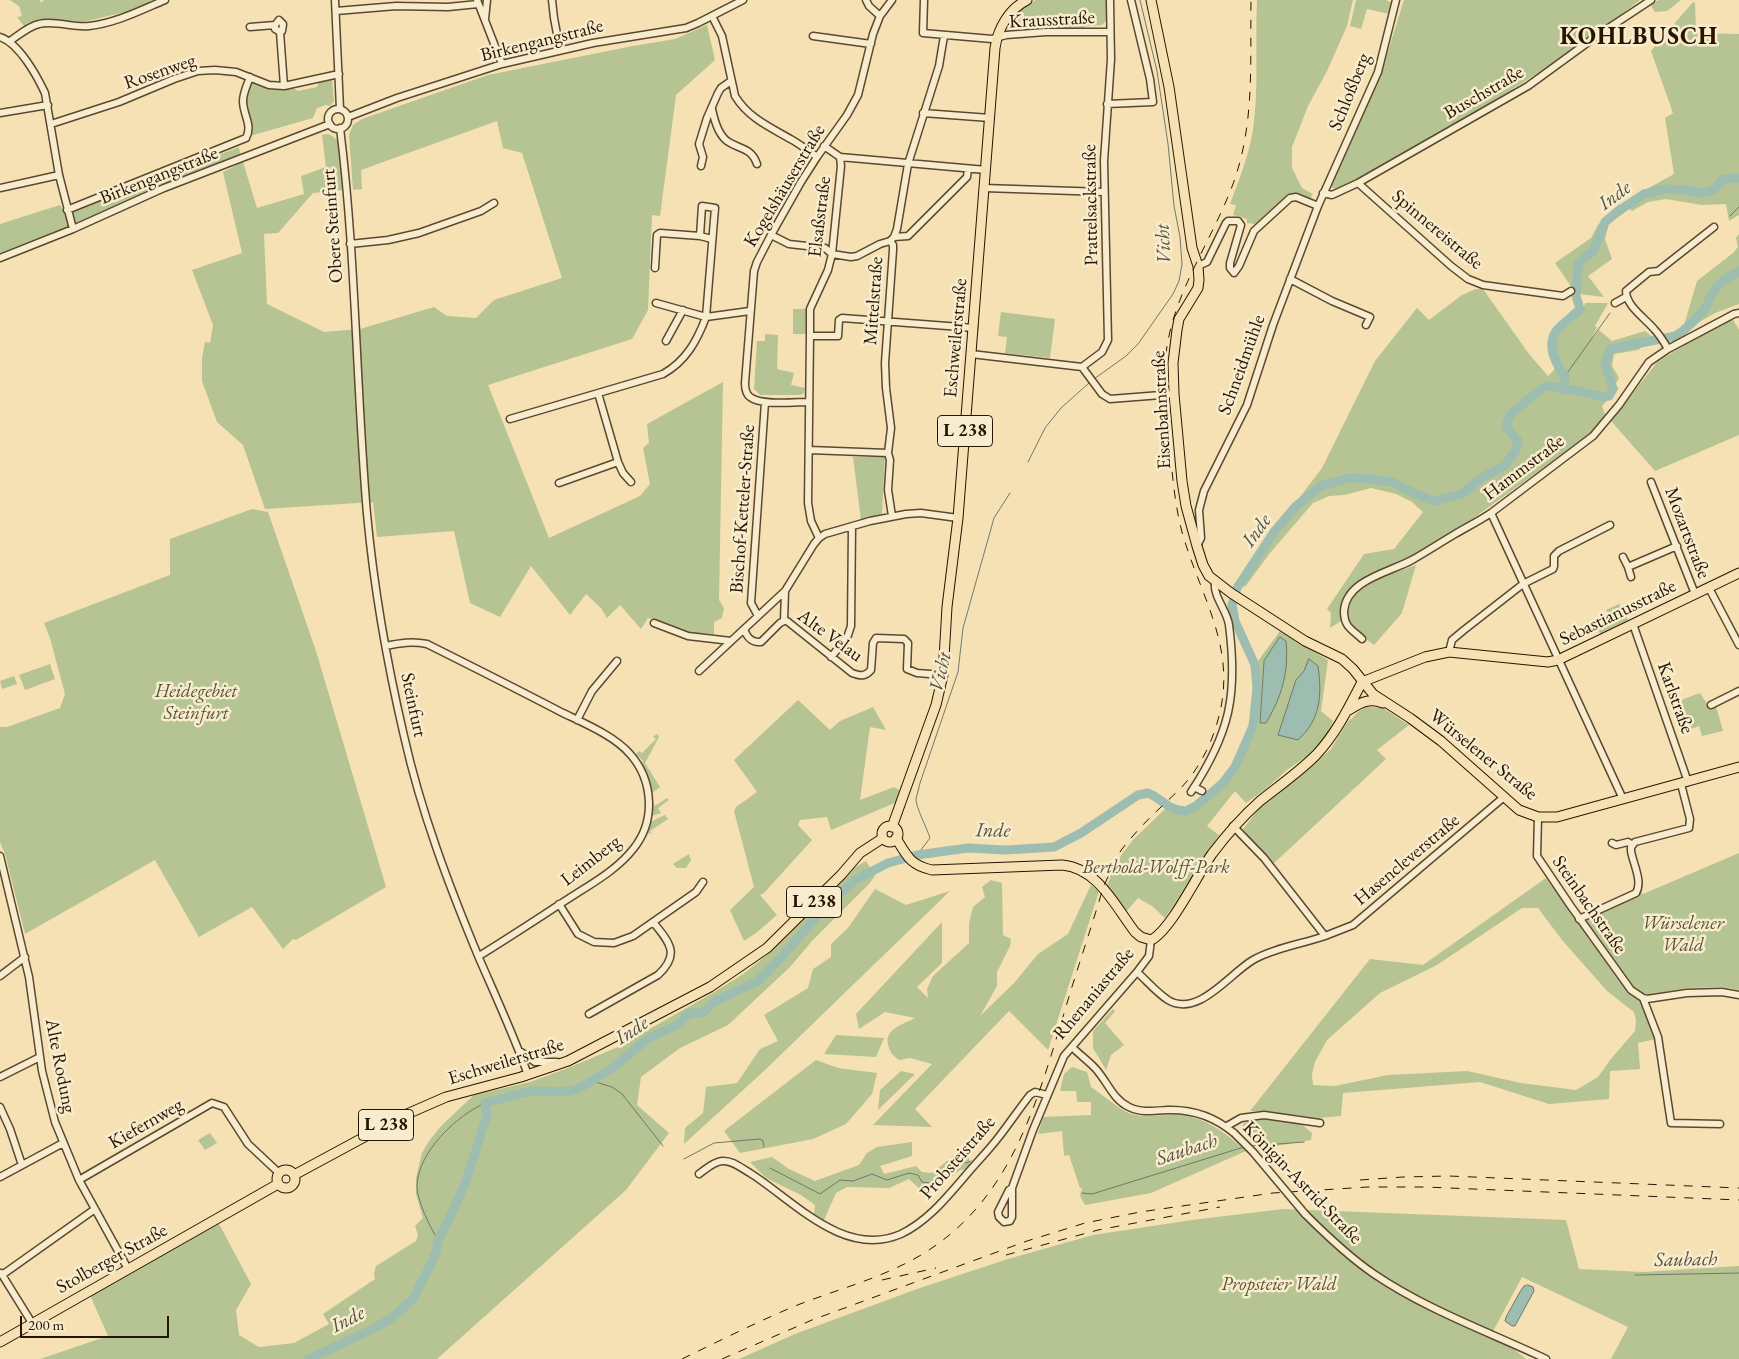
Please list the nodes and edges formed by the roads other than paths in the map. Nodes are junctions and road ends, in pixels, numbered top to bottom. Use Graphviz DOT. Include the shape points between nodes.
graph roads {
  1 [pos="165,0"];
  2 [pos="335,0"];
  3 [pos="487,0"];
  4 [pos="552,0"];
  5 [pos="743,0"];
  6 [pos="866,0"];
  7 [pos="892,0"];
  8 [pos="924,0"];
  9 [pos="1027,0"];
  10 [pos="1110,0"];
  11 [pos="1131,0"];
  12 [pos="1151,0"];
  13 [pos="1396,0"];
  14 [pos="1651,0"];
  15 [pos="478,2"];
  16 [pos="404,3"];
  17 [pos="1014,3"];
  18 [pos="336,11"];
  19 [pos="712,16"];
  20 [pos="880,16"];
  21 [pos="484,20"];
  22 [pos="250,27"];
  23 [pos="1110,32"];
  24 [pos="814,36"];
  25 [pos="944,36"];
  26 [pos="0,37"];
  27 [pos="996,39"];
  28 [pos="10,41"];
  29 [pos="871,44"];
  30 [pos="560,50"];
  31 [pos="502,64"];
  32 [pos="339,74"];
  33 [pos="250,77"];
  34 [pos="731,81"];
  35 [pos="284,86"];
  36 [pos="1107,104"];
  37 [pos="48,106"];
  38 [pos="340,109"];
  39 [pos="712,109"];
  40 [pos="0,113"];
  41 [pos="923,113"];
  42 [pos="348,117"];
  43 [pos="990,118"];
  44 [pos="51,124"];
  45 [pos="330,124"];
  46 [pos="340,128"];
  47 [pos="824,146"];
  48 [pos="817,157"];
  49 [pos="840,157"];
  50 [pos="757,164"];
  51 [pos="908,164"];
  52 [pos="701,166"];
  53 [pos="968,169"];
  54 [pos="986,170"];
  55 [pos="59,175"];
  56 [pos="1358,183"];
  57 [pos="0,188"];
  58 [pos="984,188"];
  59 [pos="1104,192"];
  60 [pos="1323,193"];
  61 [pos="494,203"];
  62 [pos="1318,206"];
  63 [pos="67,210"];
  64 [pos="1714,227"];
  65 [pos="73,229"];
  66 [pos="771,235"];
  67 [pos="700,236"];
  68 [pos="712,239"];
  69 [pos="892,239"];
  70 [pos="350,244"];
  71 [pos="832,254"];
  72 [pos="0,258"];
  73 [pos="1198,266"];
  74 [pos="655,268"];
  75 [pos="1290,279"];
  76 [pos="1571,294"];
  77 [pos="1626,297"];
  78 [pos="1615,302"];
  79 [pos="656,303"];
  80 [pos="683,310"];
  81 [pos="750,311"];
  82 [pos="1739,313"];
  83 [pos="706,317"];
  84 [pos="888,321"];
  85 [pos="354,322"];
  86 [pos="1366,325"];
  87 [pos="974,328"];
  88 [pos="810,336"];
  89 [pos="666,342"];
  90 [pos="1667,346"];
  91 [pos="971,354"];
  92 [pos="1082,367"];
  93 [pos="598,393"];
  94 [pos="1174,394"];
  95 [pos="765,402"];
  96 [pos="809,402"];
  97 [pos="510,419"];
  98 [pos="809,450"];
  99 [pos="888,453"];
  100 [pos="618,462"];
  101 [pos="631,482"];
  102 [pos="1651,482"];
  103 [pos="560,483"];
  104 [pos="1491,513"];
  105 [pos="892,516"];
  106 [pos="958,518"];
  107 [pos="1610,525"];
  108 [pos="852,527"];
  109 [pos="819,538"];
  110 [pos="1196,546"];
  111 [pos="1677,546"];
  112 [pos="1623,557"];
  113 [pos="1628,567"];
  114 [pos="1739,573"];
  115 [pos="1631,577"];
  116 [pos="1215,582"];
  117 [pos="1523,584"];
  118 [pos="1709,588"];
  119 [pos="785,591"];
  120 [pos="1695,594"];
  121 [pos="758,616"];
  122 [pos="784,621"];
  123 [pos="654,623"];
  124 [pos="1633,624"];
  125 [pos="744,629"];
  126 [pos="1362,639"];
  127 [pos="730,641"];
  128 [pos="1739,645"];
  129 [pos="386,646"];
  130 [pos="1449,652"];
  131 [pos="831,657"];
  132 [pos="1558,660"];
  133 [pos="618,661"];
  134 [pos="699,671"];
  135 [pos="943,675"];
  136 [pos="1362,682"];
  137 [pos="1739,691"];
  138 [pos="1711,705"];
  139 [pos="1392,706"];
  140 [pos="1347,711"];
  141 [pos="577,720"];
  142 [pos="1739,767"];
  143 [pos="1684,783"];
  144 [pos="1202,791"];
  145 [pos="1504,798"];
  146 [pos="1623,799"];
  147 [pos="1538,818"];
  148 [pos="892,826"];
  149 [pos="1233,826"];
  150 [pos="883,838"];
  151 [pos="896,838"];
  152 [pos="1612,843"];
  153 [pos="1633,845"];
  154 [pos="0,856"];
  155 [pos="2,877"];
  156 [pos="703,882"];
  157 [pos="559,904"];
  158 [pos="1580,919"];
  159 [pos="653,922"];
  160 [pos="1325,936"];
  161 [pos="1151,940"];
  162 [pos="479,956"];
  163 [pos="25,957"];
  164 [pos="1137,972"];
  165 [pos="0,976"];
  166 [pos="1739,995"];
  167 [pos="1643,998"];
  168 [pos="589,1014"];
  169 [pos="1072,1047"];
  170 [pos="519,1051"];
  171 [pos="40,1056"];
  172 [pos="568,1061"];
  173 [pos="528,1075"];
  174 [pos="0,1077"];
  175 [pos="1047,1094"];
  176 [pos="0,1107"];
  177 [pos="1320,1123"];
  178 [pos="1720,1124"];
  179 [pos="1227,1126"];
  180 [pos="63,1143"];
  181 [pos="22,1165"];
  182 [pos="280,1173"];
  183 [pos="699,1174"];
  184 [pos="294,1175"];
  185 [pos="0,1177"];
  186 [pos="79,1180"];
  187 [pos="278,1184"];
  188 [pos="1012,1188"];
  189 [pos="95,1208"];
  190 [pos="128,1268"];
  191 [pos="1,1274"];
  192 [pos="32,1323"];
  193 [pos="0,1342"];
  194 [pos="1546,1359"];
  1 -- 28 [label="street" via="125,17 90,26 40,23"];
  2 -- 18 [label="street"];
  3 -- 21 [label="street"];
  4 -- 30 [label="street"];
  5 -- 19 [label="street, Birkengangstraße"];
  6 -- 20 [label="street"];
  7 -- 20 [label="street, Kogelshäuserstraße"];
  8 -- 25 [label="street, Krausstraße" via="923,34"];
  9 -- 17 [label="main road, L 238"];
  10 -- 23 [label="street, Prattelsackstraße"];
  11 -- 36 [label="street" via="1153,102"];
  12 -- 73 [label="main road, Eisenbahnstraße" via="1166,66 1191,242"];
  13 -- 60 [label="street, Schloßberg" via="1378,72"];
  14 -- 56 [label="street, Buschstraße" via="1528,86"];
  15 -- 16 [label="street" via="448,7"];
  15 -- 21 [label="street"];
  16 -- 18 [label="street"];
  17 -- 27 [label="main road, Eschweilerstraße / L 238"];
  18 -- 32 [label="street"];
  19 -- 30 [label="street, Birkengangstraße" via="673,31"];
  19 -- 34 [label="street" via="722,36"];
  20 -- 29 [label="street, Kogelshäuserstraße"];
  21 -- 31 [label="street"];
  22 -- 35 [label="street" via="282,22"];
  23 -- 27 [label="street, Krausstraße" via="1040,32"];
  23 -- 36 [label="street, Prattelsackstraße"];
  24 -- 29 [label="street"];
  25 -- 27 [label="street, Krausstraße"];
  25 -- 41 [label="street, Mittelstraße"];
  26 -- 28 [label="street"];
  27 -- 43 [label="main road, Eschweilerstraße / L 238"];
  28 -- 37 [label="street" via="41,82"];
  29 -- 47 [label="street, Kogelshäuserstraße" via="858,95"];
  30 -- 31 [label="street, Birkengangstraße"];
  31 -- 42 [label="street, Birkengangstraße"];
  32 -- 35 [label="street, Rosenweg"];
  32 -- 38 [label="street"];
  33 -- 35 [label="street, Rosenweg" via="269,85"];
  33 -- 44 [label="street, Rosenweg" via="227,71 198,71"];
  33 -- 63 [label="street" via="243,98 249,128 246,138"];
  34 -- 39 [label="street" via="721,88"];
  34 -- 48 [label="street" via="740,104 756,120"];
  36 -- 59 [label="street, Prattelsackstraße"];
  37 -- 40 [label="street"];
  37 -- 44 [label="street"];
  38 -- 42 [label="street"];
  38 -- 45 [label="street" via="330,113"];
  39 -- 50 [label="street" via="722,136 750,152"];
  39 -- 52 [label="street" via="699,144 703,157"];
  41 -- 43 [label="street"];
  41 -- 51 [label="street, Mittelstraße"];
  42 -- 46 [label="street" via="347,123"];
  43 -- 54 [label="main road, Eschweilerstraße / L 238"];
  44 -- 55 [label="street"];
  45 -- 46 [label="street"];
  45 -- 65 [label="street, Birkengangstraße" via="164,188"];
  46 -- 70 [label="street, Obere Steinfurt"];
  47 -- 48 [label="street, Kogelshäuserstraße"];
  47 -- 49 [label="street"];
  48 -- 66 [label="street, Kogelshäuserstraße"];
  49 -- 51 [label="street"];
  49 -- 71 [label="street, Elsaßstraße"];
  51 -- 53 [label="street"];
  51 -- 69 [label="street, Mittelstraße" via="897,229"];
  53 -- 54 [label="street"];
  53 -- 69 [label="street" via="964,180 908,236"];
  54 -- 58 [label="main road, Eschweilerstraße / L 238"];
  55 -- 57 [label="street"];
  55 -- 63 [label="street"];
  56 -- 60 [label="street, Buschstraße" via="1332,195"];
  56 -- 76 [label="street, Spinnereistraße" via="1468,279 1483,285 1563,296"];
  58 -- 59 [label="street"];
  58 -- 87 [label="main road, Eschweilerstraße / L 238"];
  59 -- 92 [label="street, Prattelsackstraße" via="1108,340 1102,352"];
  60 -- 62 [label="street, Schneidmühle"];
  61 -- 70 [label="street" via="481,211 419,233"];
  62 -- 73 [label="street" via="1296,197 1290,198 1254,231 1234,273 1230,268 1241,225 1238,221 1228,221 1207,262"];
  62 -- 75 [label="street, Schneidmühle"];
  63 -- 65 [label="street"];
  64 -- 77 [label="street" via="1658,271 1649,272 1632,285 1626,291"];
  65 -- 72 [label="street, Birkengangstraße"];
  66 -- 71 [label="street" via="789,244 825,248"];
  66 -- 81 [label="street, Kogelshäuserstraße" via="754,271"];
  67 -- 68 [label="street"];
  67 -- 68 [label="street" via="702,206 715,208"];
  67 -- 74 [label="street" via="657,235"];
  68 -- 83 [label="street"];
  69 -- 71 [label="street" via="857,256"];
  69 -- 84 [label="street, Mittelstraße"];
  70 -- 85 [label="street, Obere Steinfurt"];
  71 -- 88 [label="street, Elsaßstraße" via="810,309"];
  73 -- 94 [label="main road, Eisenbahnstraße" via="1198,288 1184,309 1177,330"];
  75 -- 86 [label="street" via="1370,317"];
  75 -- 110 [label="street, Schneidmühle" via="1247,405 1199,504 1201,538"];
  77 -- 78 [label="street"];
  77 -- 90 [label="street"];
  79 -- 80 [label="street"];
  80 -- 83 [label="street"];
  80 -- 89 [label="street"];
  81 -- 83 [label="street"];
  81 -- 95 [label="street, Kogelshäuserstraße" via="745,386 750,397"];
  82 -- 90 [label="street, Hammstraße"];
  83 -- 93 [label="street" via="690,350 672,369 653,378"];
  84 -- 87 [label="street"];
  84 -- 88 [label="street" via="842,318 838,336"];
  84 -- 99 [label="street, Mittelstraße" via="885,364 891,428"];
  85 -- 129 [label="street, Steinfurt" via="368,519"];
  87 -- 91 [label="main road, Eschweilerstraße / L 238"];
  88 -- 96 [label="street, Elsaßstraße"];
  90 -- 104 [label="street, Hammstraße" via="1649,362 1593,436"];
  91 -- 92 [label="street"];
  91 -- 106 [label="main road, Eschweilerstraße / L 238"];
  92 -- 94 [label="street" via="1102,394 1110,399"];
  93 -- 97 [label="street"];
  93 -- 100 [label="street"];
  94 -- 110 [label="main road, Eisenbahnstraße" via="1182,481"];
  95 -- 96 [label="street"];
  95 -- 121 [label="street, Bischof-Ketteler-Straße" via="751,603"];
  96 -- 98 [label="street, Elsaßstraße"];
  98 -- 99 [label="street"];
  98 -- 109 [label="street, Elsaßstraße" via="809,512"];
  99 -- 105 [label="street, Mittelstraße"];
  100 -- 101 [label="street"];
  100 -- 103 [label="street"];
  102 -- 111 [label="street, Mozartstraße"];
  104 -- 117 [label="street"];
  104 -- 126 [label="street, Hammstraße" via="1411,561 1354,590 1348,598 1344,616 1348,626"];
  105 -- 106 [label="street" via="920,514"];
  105 -- 108 [label="street"];
  106 -- 135 [label="main road, Eschweilerstraße / L 238"];
  107 -- 117 [label="street" via="1559,551 1554,556 1554,568"];
  108 -- 109 [label="street"];
  108 -- 131 [label="street" via="850,626 847,638"];
  109 -- 119 [label="street"];
  110 -- 116 [label="main road, Eisenbahnstraße" via="1206,571"];
  111 -- 113 [label="street"];
  111 -- 120 [label="street, Mozartstraße"];
  112 -- 113 [label="street"];
  113 -- 115 [label="street"];
  114 -- 118 [label="main road, Sebastianusstraße"];
  116 -- 136 [label="main road, Eisenbahnstraße" via="1306,641 1342,659"];
  116 -- 144 [label="street" via="1229,624 1231,702 1224,733 1193,790"];
  117 -- 130 [label="street" via="1452,640"];
  117 -- 132 [label="street"];
  118 -- 120 [label="main road, Sebastianusstraße"];
  118 -- 128 [label="street"];
  119 -- 121 [label="street"];
  119 -- 122 [label="street"];
  120 -- 124 [label="main road, Sebastianusstraße"];
  121 -- 125 [label="street"];
  122 -- 125 [label="street, Alte Velau" via="760,642 748,638"];
  122 -- 131 [label="street, Alte Velau" via="790,622"];
  123 -- 127 [label="street" via="688,636"];
  124 -- 132 [label="main road, Sebastianusstraße"];
  124 -- 143 [label="street, Karlstraße"];
  125 -- 127 [label="street"];
  127 -- 134 [label="street"];
  129 -- 141 [label="street, Leimberg" via="404,642 427,644"];
  129 -- 162 [label="street, Steinfurt" via="404,739 422,805"];
  130 -- 132 [label="main road, Sebastianusstraße" via="1548,662"];
  130 -- 136 [label="main road, Sebastianusstraße" via="1425,657"];
  131 -- 135 [label="street, Alte Velau" via="852,674 866,675 871,670 876,638 904,639 908,643 907,669"];
  132 -- 146 [label="street"];
  133 -- 141 [label="street" via="592,691"];
  135 -- 148 [label="main road, Eschweilerstraße / L 238" via="936,705"];
  136 -- 139 [label="main road, Würselener Straße"];
  136 -- 140 [label="main road, Rhenaniastraße"];
  137 -- 138 [label="street"];
  139 -- 140 [label="main road" via="1370,700 1360,702"];
  139 -- 145 [label="main road, Würselener Straße" via="1442,741"];
  140 -- 149 [label="main road, Rhenaniastraße" via="1315,757"];
  141 -- 157 [label="street, Leimberg" via="618,742 631,754 644,775 649,810 642,834 622,861"];
  142 -- 143 [label="main road, Würselener Straße"];
  143 -- 146 [label="main road, Würselener Straße"];
  143 -- 153 [label="street, Karlstraße" via="1689,828"];
  145 -- 147 [label="main road, Würselener Straße" via="1519,810"];
  145 -- 160 [label="street, Hasencleverstraße" via="1353,925"];
  146 -- 147 [label="main road, Würselener Straße" via="1557,817"];
  147 -- 158 [label="street, Steinbachstraße" via="1537,856"];
  148 -- 150 [label="main road, L 238" via="884,829"];
  148 -- 151 [label="main road" via="897,831"];
  149 -- 160 [label="street" via="1264,858"];
  149 -- 161 [label="main road, Rhenaniastraße" via="1162,932"];
  150 -- 151 [label="main road" via="889,842"];
  150 -- 172 [label="main road, Eschweilerstraße / L 238" via="860,853 778,938 740,968"];
  151 -- 161 [label="main road" via="911,862 932,870 1079,868 1103,888 1135,932"];
  152 -- 153 [label="street" via="1628,842"];
  153 -- 158 [label="street" via="1639,886 1636,893"];
  154 -- 155 [label="street, Alte Rodung"];
  155 -- 163 [label="street, Alte Rodung"];
  156 -- 159 [label="street" via="696,892"];
  157 -- 159 [label="street" via="578,934 594,942 614,943 633,936"];
  157 -- 162 [label="street, Leimberg"];
  158 -- 167 [label="street, Steinbachstraße" via="1631,990"];
  159 -- 168 [label="street" via="669,944 671,957 665,968"];
  160 -- 164 [label="street, Hasencleverstraße" via="1255,959 1197,1003 1188,1005 1166,999"];
  161 -- 164 [label="street, Rhenaniastraße" via="1149,956"];
  162 -- 170 [label="street, Steinfurt"];
  163 -- 165 [label="street"];
  163 -- 171 [label="street, Alte Rodung"];
  164 -- 169 [label="street, Rhenaniastraße"];
  166 -- 167 [label="street" via="1687,993"];
  167 -- 178 [label="street, Steinbachstraße" via="1658,1037 1671,1123"];
  169 -- 175 [label="street, Rhenaniastraße" via="1060,1063"];
  169 -- 179 [label="street, Königin-Astrid-Straße" via="1094,1067 1114,1096 1128,1107 1197,1113"];
  170 -- 172 [label="street" via="535,1062"];
  170 -- 173 [label="street, Steinfurt"];
  171 -- 174 [label="street"];
  171 -- 180 [label="street, Alte Rodung" via="47,1094"];
  172 -- 173 [label="main road, Eschweilerstraße / L 238"];
  173 -- 184 [label="main road, Eschweilerstraße / L 238" via="446,1097 358,1139"];
  175 -- 183 [label="street, Probsteistraße" via="1035,1092 1030,1095 942,1203 901,1234 878,1240 859,1239 816,1221 732,1162 715,1162"];
  175 -- 188 [label="street, Rhenaniastraße"];
  176 -- 181 [label="street"];
  177 -- 179 [label="street" via="1264,1115 1241,1118"];
  179 -- 194 [label="street, Königin-Astrid-Straße, bridge" via="1305,1214 1346,1254 1406,1293"];
  180 -- 181 [label="street"];
  180 -- 186 [label="street, Alte Rodung"];
  181 -- 185 [label="street"];
  182 -- 184 [label="main road" via="288,1171"];
  182 -- 186 [label="street, Kiefernweg" via="248,1144 224,1107 212,1103"];
  182 -- 187 [label="main road"];
  184 -- 187 [label="main road, L 238" via="291,1186 286,1188"];
  186 -- 189 [label="street, Alte Rodung"];
  187 -- 190 [label="main road, Stolberger Straße / L 238"];
  188 -- 188 [label="street" via="998,1212 1004,1222 1012,1217"];
  189 -- 190 [label="street, Alte Rodung"];
  189 -- 191 [label="street"];
  190 -- 192 [label="main road, Stolberger Straße / L 238"];
  191 -- 192 [label="street"];
  192 -- 193 [label="main road, Stolberger Straße / L 238"];
}
